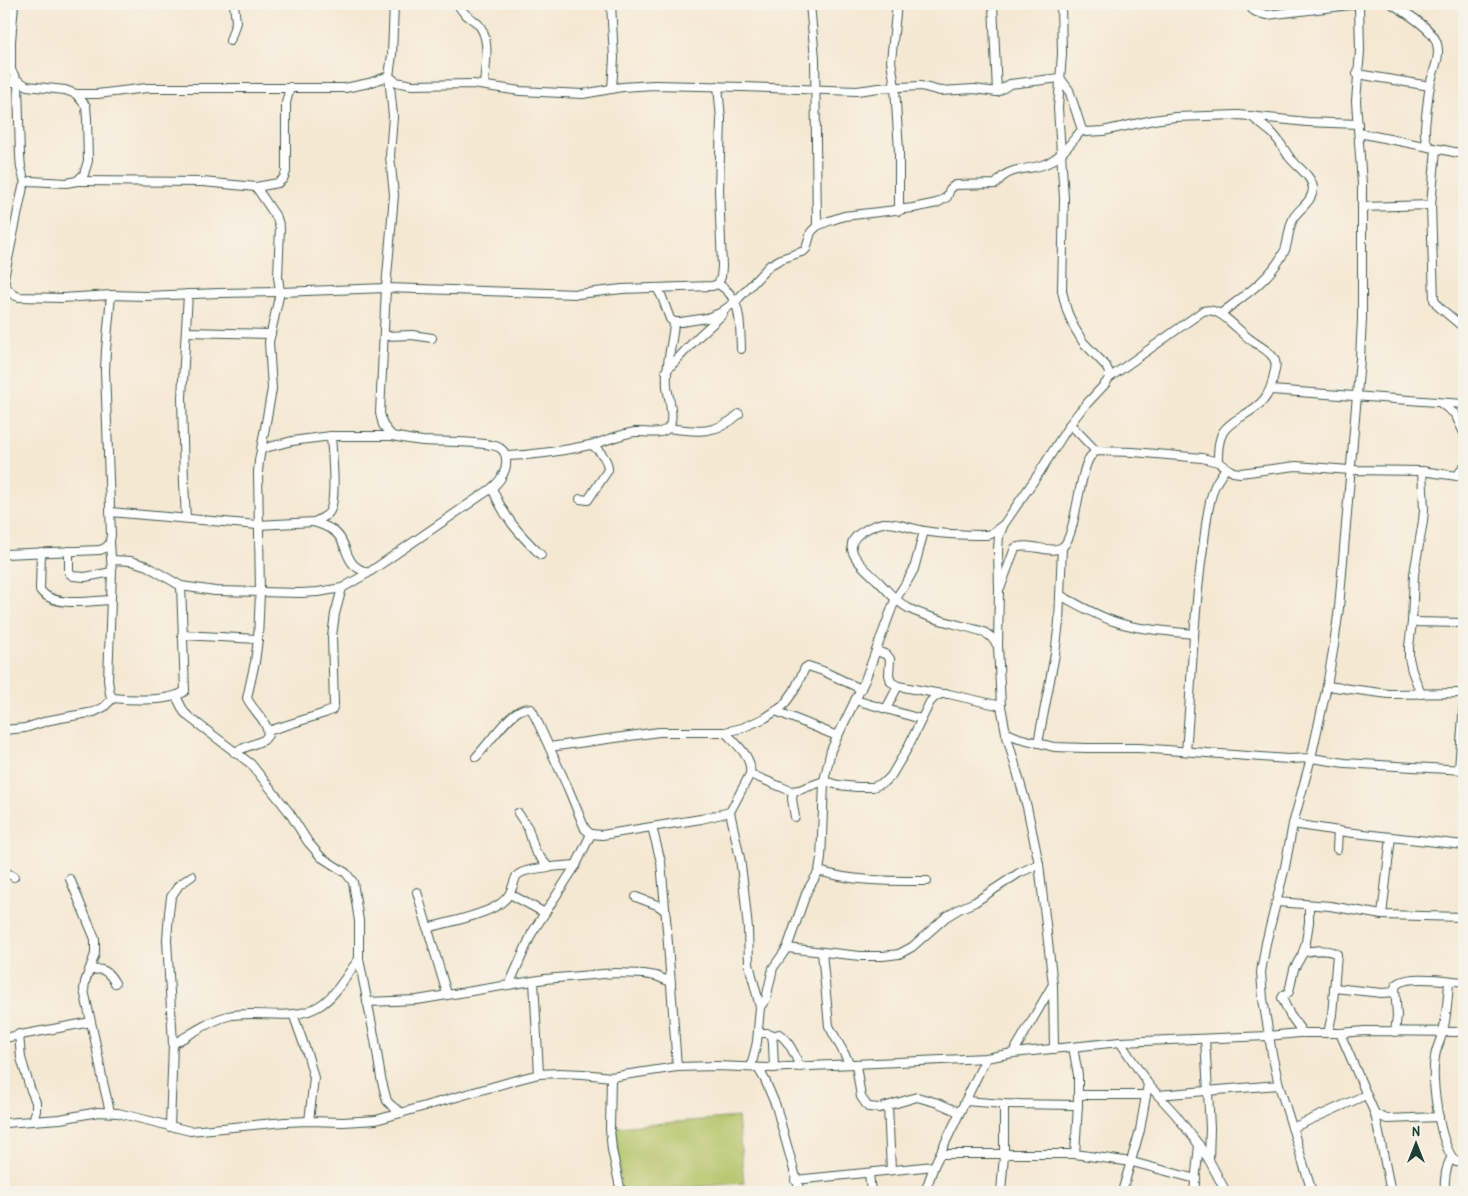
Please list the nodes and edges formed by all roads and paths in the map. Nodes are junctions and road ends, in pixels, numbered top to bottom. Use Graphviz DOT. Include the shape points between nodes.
graph roads {
  1 [pos="14,4"];
  2 [pos="234,4"];
  3 [pos="394,4"];
  4 [pos="458,4"];
  5 [pos="611,4"];
  6 [pos="810,4"];
  7 [pos="897,4"];
  8 [pos="993,4"];
  9 [pos="1061,4"];
  10 [pos="1249,4"];
  11 [pos="1360,4"];
  12 [pos="1392,4"];
  13 [pos="230,41"];
  14 [pos="11,70"];
  15 [pos="1357,74"];
  16 [pos="389,76"];
  17 [pos="1060,78"];
  18 [pos="4,81"];
  19 [pos="19,83"];
  20 [pos="484,85"];
  21 [pos="718,86"];
  22 [pos="1430,86"];
  23 [pos="895,87"];
  24 [pos="290,88"];
  25 [pos="612,89"];
  26 [pos="816,89"];
  27 [pos="997,92"];
  28 [pos="76,94"];
  29 [pos="96,94"];
  30 [pos="86,106"];
  31 [pos="1251,116"];
  32 [pos="1358,124"];
  33 [pos="1082,130"];
  34 [pos="1359,133"];
  35 [pos="1074,139"];
  36 [pos="1061,142"];
  37 [pos="1432,148"];
  38 [pos="1062,153"];
  39 [pos="1464,154"];
  40 [pos="77,181"];
  41 [pos="25,183"];
  42 [pos="256,187"];
  43 [pos="1431,205"];
  44 [pos="1362,207"];
  45 [pos="899,211"];
  46 [pos="817,226"];
  47 [pos="8,241"];
  48 [pos="4,271"];
  49 [pos="718,284"];
  50 [pos="4,285"];
  51 [pos="386,288"];
  52 [pos="657,288"];
  53 [pos="280,292"];
  54 [pos="188,294"];
  55 [pos="111,295"];
  56 [pos="735,302"];
  57 [pos="721,313"];
  58 [pos="1220,314"];
  59 [pos="740,320"];
  60 [pos="674,322"];
  61 [pos="1464,328"];
  62 [pos="186,332"];
  63 [pos="270,334"];
  64 [pos="384,336"];
  65 [pos="432,338"];
  66 [pos="741,349"];
  67 [pos="666,371"];
  68 [pos="1109,378"];
  69 [pos="1271,390"];
  70 [pos="1356,397"];
  71 [pos="1440,402"];
  72 [pos="1464,404"];
  73 [pos="739,414"];
  74 [pos="1070,424"];
  75 [pos="668,428"];
  76 [pos="1464,433"];
  77 [pos="332,436"];
  78 [pos="392,436"];
  79 [pos="592,445"];
  80 [pos="261,449"];
  81 [pos="1096,451"];
  82 [pos="507,456"];
  83 [pos="1218,462"];
  84 [pos="1464,466"];
  85 [pos="1226,468"];
  86 [pos="1350,470"];
  87 [pos="1422,471"];
  88 [pos="1461,476"];
  89 [pos="492,488"];
  90 [pos="580,499"];
  91 [pos="110,512"];
  92 [pos="186,518"];
  93 [pos="314,522"];
  94 [pos="1004,524"];
  95 [pos="258,525"];
  96 [pos="924,531"];
  97 [pos="110,542"];
  98 [pos="1062,547"];
  99 [pos="41,552"];
  100 [pos="69,552"];
  101 [pos="4,554"];
  102 [pos="540,555"];
  103 [pos="112,560"];
  104 [pos="112,572"];
  105 [pos="368,573"];
  106 [pos="181,586"];
  107 [pos="342,588"];
  108 [pos="999,589"];
  109 [pos="260,592"];
  110 [pos="1060,596"];
  111 [pos="110,600"];
  112 [pos="895,600"];
  113 [pos="1412,622"];
  114 [pos="1464,623"];
  115 [pos="1194,634"];
  116 [pos="182,635"];
  117 [pos="258,639"];
  118 [pos="998,646"];
  119 [pos="877,651"];
  120 [pos="898,686"];
  121 [pos="1327,686"];
  122 [pos="861,689"];
  123 [pos="1464,693"];
  124 [pos="941,694"];
  125 [pos="1421,694"];
  126 [pos="176,696"];
  127 [pos="113,698"];
  128 [pos="855,700"];
  129 [pos="1464,703"];
  130 [pos="1001,706"];
  131 [pos="886,709"];
  132 [pos="776,711"];
  133 [pos="921,719"];
  134 [pos="4,730"];
  135 [pos="268,731"];
  136 [pos="725,732"];
  137 [pos="1006,733"];
  138 [pos="837,736"];
  139 [pos="1038,744"];
  140 [pos="549,747"];
  141 [pos="1186,751"];
  142 [pos="234,752"];
  143 [pos="476,758"];
  144 [pos="1311,758"];
  145 [pos="1462,769"];
  146 [pos="750,774"];
  147 [pos="824,781"];
  148 [pos="793,791"];
  149 [pos="730,812"];
  150 [pos="518,813"];
  151 [pos="795,818"];
  152 [pos="1293,824"];
  153 [pos="652,827"];
  154 [pos="1338,831"];
  155 [pos="591,834"];
  156 [pos="1390,837"];
  157 [pos="1464,845"];
  158 [pos="1337,849"];
  159 [pos="1039,864"];
  160 [pos="576,865"];
  161 [pos="549,868"];
  162 [pos="818,870"];
  163 [pos="4,871"];
  164 [pos="192,876"];
  165 [pos="14,877"];
  166 [pos="70,879"];
  167 [pos="928,881"];
  168 [pos="416,892"];
  169 [pos="510,894"];
  170 [pos="636,897"];
  171 [pos="1277,902"];
  172 [pos="1309,904"];
  173 [pos="666,911"];
  174 [pos="545,914"];
  175 [pos="1382,915"];
  176 [pos="1464,917"];
  177 [pos="427,928"];
  178 [pos="787,948"];
  179 [pos="822,952"];
  180 [pos="1303,952"];
  181 [pos="359,959"];
  182 [pos="89,971"];
  183 [pos="534,981"];
  184 [pos="1449,981"];
  185 [pos="671,982"];
  186 [pos="1464,982"];
  187 [pos="116,983"];
  188 [pos="509,985"];
  189 [pos="1053,985"];
  190 [pos="1334,988"];
  191 [pos="1395,992"];
  192 [pos="447,994"];
  193 [pos="368,1002"];
  194 [pos="760,1007"];
  195 [pos="293,1014"];
  196 [pos="91,1022"];
  197 [pos="1395,1032"];
  198 [pos="1443,1032"];
  199 [pos="1464,1032"];
  200 [pos="758,1033"];
  201 [pos="1303,1033"];
  202 [pos="1328,1033"];
  203 [pos="1340,1033"];
  204 [pos="19,1034"];
  205 [pos="772,1036"];
  206 [pos="1268,1036"];
  207 [pos="4,1038"];
  208 [pos="1205,1039"];
  209 [pos="1120,1042"];
  210 [pos="173,1044"];
  211 [pos="1073,1047"];
  212 [pos="1054,1049"];
  213 [pos="1013,1053"];
  214 [pos="986,1058"];
  215 [pos="853,1064"];
  216 [pos="677,1067"];
  217 [pos="754,1067"];
  218 [pos="800,1067"];
  219 [pos="774,1068"];
  220 [pos="539,1074"];
  221 [pos="611,1077"];
  222 [pos="1148,1084"];
  223 [pos="1279,1085"];
  224 [pos="1209,1091"];
  225 [pos="1078,1095"];
  226 [pos="1146,1095"];
  227 [pos="1158,1095"];
  228 [pos="1366,1095"];
  229 [pos="965,1101"];
  230 [pos="1004,1104"];
  231 [pos="888,1106"];
  232 [pos="1078,1106"];
  233 [pos="110,1112"];
  234 [pos="959,1112"];
  235 [pos="402,1113"];
  236 [pos="1375,1114"];
  237 [pos="1438,1117"];
  238 [pos="309,1121"];
  239 [pos="33,1122"];
  240 [pos="4,1123"];
  241 [pos="170,1127"];
  242 [pos="1292,1128"];
  243 [pos="1199,1145"];
  244 [pos="940,1154"];
  245 [pos="1075,1154"];
  246 [pos="1004,1155"];
  247 [pos="1451,1158"];
  248 [pos="1209,1160"];
  249 [pos="1132,1162"];
  250 [pos="1464,1163"];
  251 [pos="934,1166"];
  252 [pos="891,1170"];
  253 [pos="869,1173"];
  254 [pos="1196,1179"];
  255 [pos="795,1180"];
  256 [pos="621,1192"];
  257 [pos="800,1192"];
  258 [pos="871,1192"];
  259 [pos="928,1192"];
  260 [pos="1000,1192"];
  261 [pos="1122,1192"];
  262 [pos="1194,1192"];
  263 [pos="1226,1192"];
  264 [pos="1312,1192"];
  265 [pos="1391,1192"];
  266 [pos="1445,1192"];
  1 -- 14 [label="street"];
  2 -- 13 [label="street" via="236,22"];
  3 -- 16 [label="street"];
  4 -- 20 [label="street" via="485,35"];
  5 -- 25 [label="street"];
  6 -- 26 [label="street"];
  7 -- 23 [label="street" via="891,61"];
  8 -- 27 [label="street"];
  9 -- 17 [label="street"];
  10 -- 11 [label="street" via="1256,13 1267,15"];
  11 -- 15 [label="street"];
  12 -- 22 [label="street" via="1415,19 1437,43 1438,53"];
  14 -- 18 [label="street"];
  14 -- 19 [label="street"];
  15 -- 22 [label="street"];
  15 -- 32 [label="street"];
  16 -- 20 [label="street" via="396,82 412,85"];
  16 -- 24 [label="street" via="344,88"];
  16 -- 51 [label="street" via="394,195"];
  17 -- 27 [label="street" via="1010,84"];
  17 -- 33 [label="street" via="1069,90"];
  17 -- 36 [label="street"];
  18 -- 19 [label="street"];
  19 -- 28 [label="street"];
  19 -- 41 [label="street" via="20,156"];
  20 -- 25 [label="street" via="561,94"];
  21 -- 25 [label="street"];
  21 -- 26 [label="street"];
  21 -- 49 [label="street" via="722,267"];
  22 -- 37 [label="street" via="1425,133"];
  23 -- 26 [label="street" via="857,91"];
  23 -- 27 [label="street"];
  23 -- 45 [label="street"];
  24 -- 29 [label="street" via="147,88"];
  24 -- 42 [label="street" via="286,103 286,172 278,183"];
  26 -- 46 [label="street"];
  28 -- 29 [label="street"];
  28 -- 30 [label="street"];
  29 -- 30 [label="street"];
  30 -- 40 [label="street" via="88,161 84,174"];
  31 -- 32 [label="street"];
  31 -- 33 [label="street" via="1175,117 1103,131"];
  31 -- 58 [label="street" via="1274,135 1311,181 1313,188 1307,203 1294,218 1286,247 1275,265 1251,291"];
  32 -- 34 [label="street"];
  33 -- 35 [label="street"];
  34 -- 37 [label="street"];
  34 -- 44 [label="street"];
  35 -- 36 [label="street"];
  35 -- 38 [label="street"];
  36 -- 38 [label="street"];
  37 -- 39 [label="street"];
  37 -- 43 [label="street"];
  38 -- 45 [label="street" via="1045,165 1009,173 996,184 954,185 944,200"];
  38 -- 68 [label="street" via="1062,291 1074,327 1083,342 1106,366"];
  40 -- 41 [label="street"];
  40 -- 42 [label="street" via="203,182"];
  41 -- 47 [label="street"];
  42 -- 53 [label="street" via="280,228"];
  43 -- 44 [label="street"];
  43 -- 61 [label="street" via="1434,300"];
  44 -- 70 [label="street" via="1362,318"];
  45 -- 46 [label="street" via="844,216"];
  46 -- 56 [label="street" via="811,232 804,251 770,265"];
  47 -- 48 [label="street"];
  48 -- 50 [label="street"];
  49 -- 52 [label="street"];
  49 -- 56 [label="street" via="730,293"];
  50 -- 55 [label="street" via="19,297"];
  51 -- 52 [label="street" via="570,294"];
  51 -- 53 [label="street"];
  51 -- 64 [label="street"];
  52 -- 60 [label="street"];
  53 -- 54 [label="street"];
  53 -- 63 [label="street"];
  54 -- 55 [label="street"];
  54 -- 62 [label="street"];
  55 -- 91 [label="street" via="105,370"];
  56 -- 57 [label="street"];
  56 -- 59 [label="street"];
  57 -- 59 [label="street"];
  57 -- 60 [label="street"];
  57 -- 67 [label="street"];
  58 -- 68 [label="street" via="1214,310 1203,311"];
  58 -- 69 [label="street" via="1273,357 1276,362"];
  59 -- 66 [label="street"];
  60 -- 67 [label="street"];
  62 -- 63 [label="street"];
  62 -- 92 [label="street" via="182,397"];
  63 -- 80 [label="street" via="272,388"];
  64 -- 65 [label="street"];
  64 -- 78 [label="street" via="380,413 383,425"];
  67 -- 75 [label="street" via="671,413"];
  68 -- 74 [label="street"];
  69 -- 70 [label="street"];
  69 -- 83 [label="street" via="1260,405 1224,431 1219,442"];
  70 -- 71 [label="street"];
  70 -- 86 [label="street"];
  71 -- 72 [label="street"];
  71 -- 76 [label="street" via="1455,414"];
  73 -- 75 [label="street" via="712,431"];
  74 -- 81 [label="street"];
  74 -- 94 [label="street"];
  75 -- 79 [label="street" via="635,432"];
  77 -- 78 [label="street"];
  77 -- 80 [label="street"];
  77 -- 93 [label="street" via="332,505 329,513"];
  78 -- 82 [label="street" via="496,446"];
  79 -- 82 [label="street"];
  79 -- 90 [label="street" via="602,454 608,470 588,500"];
  80 -- 95 [label="street"];
  81 -- 83 [label="street" via="1182,456"];
  81 -- 98 [label="street" via="1084,470 1068,538"];
  82 -- 89 [label="street" via="502,477"];
  83 -- 85 [label="street"];
  84 -- 88 [label="street"];
  85 -- 86 [label="street" via="1240,473 1296,466"];
  85 -- 115 [label="street" via="1214,487 1210,502"];
  86 -- 87 [label="street"];
  86 -- 121 [label="street" via="1339,608"];
  87 -- 88 [label="street"];
  87 -- 113 [label="street" via="1424,508 1414,574"];
  89 -- 102 [label="street" via="504,515"];
  89 -- 105 [label="street"];
  91 -- 92 [label="street"];
  91 -- 97 [label="street"];
  92 -- 95 [label="street"];
  93 -- 95 [label="street"];
  93 -- 105 [label="street" via="338,534 351,562"];
  94 -- 96 [label="street" via="986,535"];
  94 -- 108 [label="street" via="999,536"];
  95 -- 109 [label="street"];
  96 -- 112 [label="street" via="914,569"];
  96 -- 112 [label="street" via="883,523 860,533 851,546 859,562"];
  97 -- 100 [label="street" via="107,548 100,550"];
  97 -- 103 [label="street"];
  98 -- 108 [label="street" via="1022,545 1016,548"];
  98 -- 110 [label="street"];
  99 -- 100 [label="street"];
  99 -- 101 [label="street"];
  99 -- 111 [label="street" via="40,590 50,599 61,602"];
  100 -- 104 [label="street" via="69,573 73,576"];
  103 -- 104 [label="street"];
  103 -- 106 [label="street" via="148,566"];
  104 -- 111 [label="street"];
  105 -- 107 [label="street"];
  106 -- 109 [label="street"];
  106 -- 116 [label="street"];
  107 -- 109 [label="street" via="318,592"];
  107 -- 135 [label="street" via="332,636 332,710"];
  108 -- 118 [label="street"];
  109 -- 117 [label="street"];
  110 -- 115 [label="street" via="1117,623"];
  110 -- 139 [label="street" via="1055,654"];
  111 -- 127 [label="street" via="108,680"];
  112 -- 118 [label="street" via="910,609 984,632"];
  112 -- 119 [label="street"];
  113 -- 114 [label="street"];
  113 -- 125 [label="street" via="1409,658"];
  115 -- 141 [label="street"];
  116 -- 117 [label="street"];
  116 -- 126 [label="street" via="185,691"];
  117 -- 135 [label="street" via="247,698"];
  118 -- 130 [label="street"];
  119 -- 120 [label="street" via="890,659 890,679"];
  119 -- 122 [label="street"];
  120 -- 124 [label="street"];
  120 -- 131 [label="street"];
  121 -- 125 [label="street" via="1389,694"];
  121 -- 144 [label="street"];
  122 -- 128 [label="street"];
  122 -- 132 [label="street" via="808,666 794,691"];
  123 -- 125 [label="street"];
  124 -- 130 [label="street"];
  124 -- 133 [label="street" via="930,702"];
  126 -- 127 [label="street" via="142,700"];
  126 -- 142 [label="street" via="188,717"];
  127 -- 134 [label="street" via="94,712"];
  128 -- 131 [label="street"];
  128 -- 138 [label="street"];
  129 -- 145 [label="street"];
  130 -- 137 [label="street"];
  131 -- 133 [label="street"];
  132 -- 136 [label="street" via="742,728"];
  132 -- 138 [label="street"];
  133 -- 147 [label="street" via="907,749 885,782 874,787 857,788"];
  135 -- 142 [label="street" via="264,740"];
  136 -- 140 [label="street" via="659,732"];
  136 -- 146 [label="street" via="749,761"];
  137 -- 139 [label="street"];
  137 -- 159 [label="street"];
  138 -- 147 [label="street"];
  139 -- 141 [label="street"];
  140 -- 143 [label="street" via="534,712 527,708 504,723"];
  140 -- 155 [label="street" via="584,829"];
  141 -- 144 [label="street"];
  142 -- 181 [label="street" via="250,764 268,785 321,857 346,873 353,882 359,921"];
  144 -- 145 [label="street" via="1345,763"];
  144 -- 152 [label="street"];
  146 -- 148 [label="street"];
  146 -- 149 [label="street"];
  147 -- 148 [label="street"];
  147 -- 162 [label="street"];
  148 -- 151 [label="street"];
  149 -- 153 [label="street"];
  149 -- 194 [label="street" via="743,881 749,964"];
  150 -- 161 [label="street" via="528,828 535,851"];
  152 -- 154 [label="street"];
  152 -- 171 [label="street"];
  153 -- 155 [label="street"];
  153 -- 173 [label="street" via="661,862"];
  154 -- 156 [label="street"];
  154 -- 158 [label="street"];
  155 -- 160 [label="street"];
  156 -- 157 [label="street"];
  156 -- 175 [label="street"];
  159 -- 179 [label="street" via="946,917 912,947 899,954 860,956"];
  159 -- 189 [label="street"];
  160 -- 161 [label="street"];
  160 -- 174 [label="street"];
  161 -- 169 [label="street" via="521,872"];
  162 -- 167 [label="street" via="860,880"];
  162 -- 178 [label="street"];
  163 -- 165 [label="street"];
  164 -- 210 [label="street" via="179,885 171,897 169,913 167,940"];
  166 -- 182 [label="street" via="95,939 95,954"];
  168 -- 177 [label="street"];
  169 -- 174 [label="street"];
  169 -- 177 [label="street" via="490,910"];
  170 -- 173 [label="street"];
  171 -- 172 [label="street"];
  171 -- 206 [label="street" via="1262,972"];
  172 -- 175 [label="street"];
  172 -- 180 [label="street" via="1309,931"];
  173 -- 185 [label="street"];
  174 -- 188 [label="street" via="532,933"];
  175 -- 176 [label="street"];
  177 -- 192 [label="street"];
  178 -- 179 [label="street"];
  178 -- 194 [label="street" via="773,968 766,999"];
  179 -- 215 [label="street" via="829,1026"];
  180 -- 190 [label="street" via="1337,954"];
  180 -- 201 [label="street" via="1294,969 1290,990 1282,998"];
  181 -- 193 [label="street"];
  181 -- 195 [label="street" via="321,1005 308,1012"];
  182 -- 187 [label="street" via="105,970"];
  182 -- 196 [label="street" via="84,990"];
  183 -- 185 [label="street" via="644,974"];
  183 -- 188 [label="street"];
  183 -- 220 [label="street"];
  184 -- 186 [label="street"];
  184 -- 191 [label="street" via="1401,981 1396,984"];
  184 -- 198 [label="street"];
  185 -- 216 [label="street"];
  188 -- 192 [label="street"];
  189 -- 212 [label="street"];
  189 -- 213 [label="street"];
  190 -- 191 [label="street"];
  190 -- 202 [label="street"];
  191 -- 197 [label="street"];
  192 -- 193 [label="street" via="417,1000"];
  193 -- 235 [label="street" via="384,1093 387,1101"];
  194 -- 200 [label="street"];
  195 -- 210 [label="street" via="229,1016"];
  195 -- 238 [label="street" via="314,1078"];
  196 -- 204 [label="street"];
  196 -- 233 [label="street"];
  197 -- 198 [label="street"];
  197 -- 203 [label="street"];
  198 -- 199 [label="street"];
  198 -- 237 [label="street" via="1434,1063"];
  200 -- 205 [label="street"];
  200 -- 217 [label="street"];
  201 -- 202 [label="street"];
  201 -- 206 [label="street"];
  202 -- 203 [label="street"];
  203 -- 228 [label="street"];
  204 -- 207 [label="street"];
  204 -- 239 [label="street" via="21,1058 36,1102"];
  205 -- 218 [label="street" via="779,1034 784,1038"];
  205 -- 219 [label="street"];
  206 -- 208 [label="street"];
  206 -- 223 [label="street"];
  208 -- 209 [label="street"];
  208 -- 224 [label="street"];
  209 -- 211 [label="street"];
  209 -- 222 [label="street"];
  210 -- 241 [label="street"];
  211 -- 212 [label="street"];
  211 -- 225 [label="street"];
  212 -- 213 [label="street"];
  213 -- 214 [label="street"];
  214 -- 215 [label="street"];
  214 -- 229 [label="street"];
  215 -- 218 [label="street"];
  215 -- 231 [label="street" via="861,1097 868,1106"];
  216 -- 217 [label="street"];
  216 -- 221 [label="street"];
  217 -- 219 [label="street"];
  217 -- 255 [label="street" via="765,1080 776,1106"];
  218 -- 219 [label="street"];
  220 -- 221 [label="street"];
  220 -- 235 [label="street"];
  221 -- 256 [label="street" via="610,1129"];
  222 -- 226 [label="street"];
  222 -- 227 [label="street"];
  223 -- 224 [label="street"];
  223 -- 242 [label="street"];
  224 -- 227 [label="street"];
  224 -- 248 [label="street"];
  225 -- 226 [label="street"];
  225 -- 232 [label="street"];
  226 -- 249 [label="street"];
  227 -- 243 [label="street"];
  228 -- 236 [label="street"];
  228 -- 242 [label="street"];
  229 -- 230 [label="street"];
  229 -- 234 [label="street"];
  230 -- 232 [label="street"];
  230 -- 246 [label="street"];
  231 -- 234 [label="street" via="916,1097"];
  231 -- 252 [label="street"];
  232 -- 245 [label="street"];
  233 -- 239 [label="street"];
  233 -- 241 [label="street"];
  234 -- 244 [label="street"];
  235 -- 238 [label="street" via="376,1120"];
  236 -- 237 [label="street" via="1387,1118"];
  236 -- 265 [label="street"];
  237 -- 247 [label="street"];
  238 -- 241 [label="street" via="190,1131"];
  239 -- 240 [label="street"];
  242 -- 264 [label="street"];
  243 -- 248 [label="street"];
  243 -- 254 [label="street"];
  244 -- 246 [label="street"];
  244 -- 251 [label="street"];
  245 -- 246 [label="street"];
  245 -- 249 [label="street"];
  246 -- 260 [label="street"];
  247 -- 250 [label="street"];
  247 -- 266 [label="street" via="1445,1174"];
  248 -- 263 [label="street"];
  249 -- 254 [label="street"];
  249 -- 261 [label="street"];
  251 -- 252 [label="street"];
  251 -- 259 [label="street"];
  252 -- 253 [label="street"];
  253 -- 255 [label="street"];
  253 -- 258 [label="street"];
  254 -- 262 [label="street"];
  255 -- 257 [label="street"];
}
